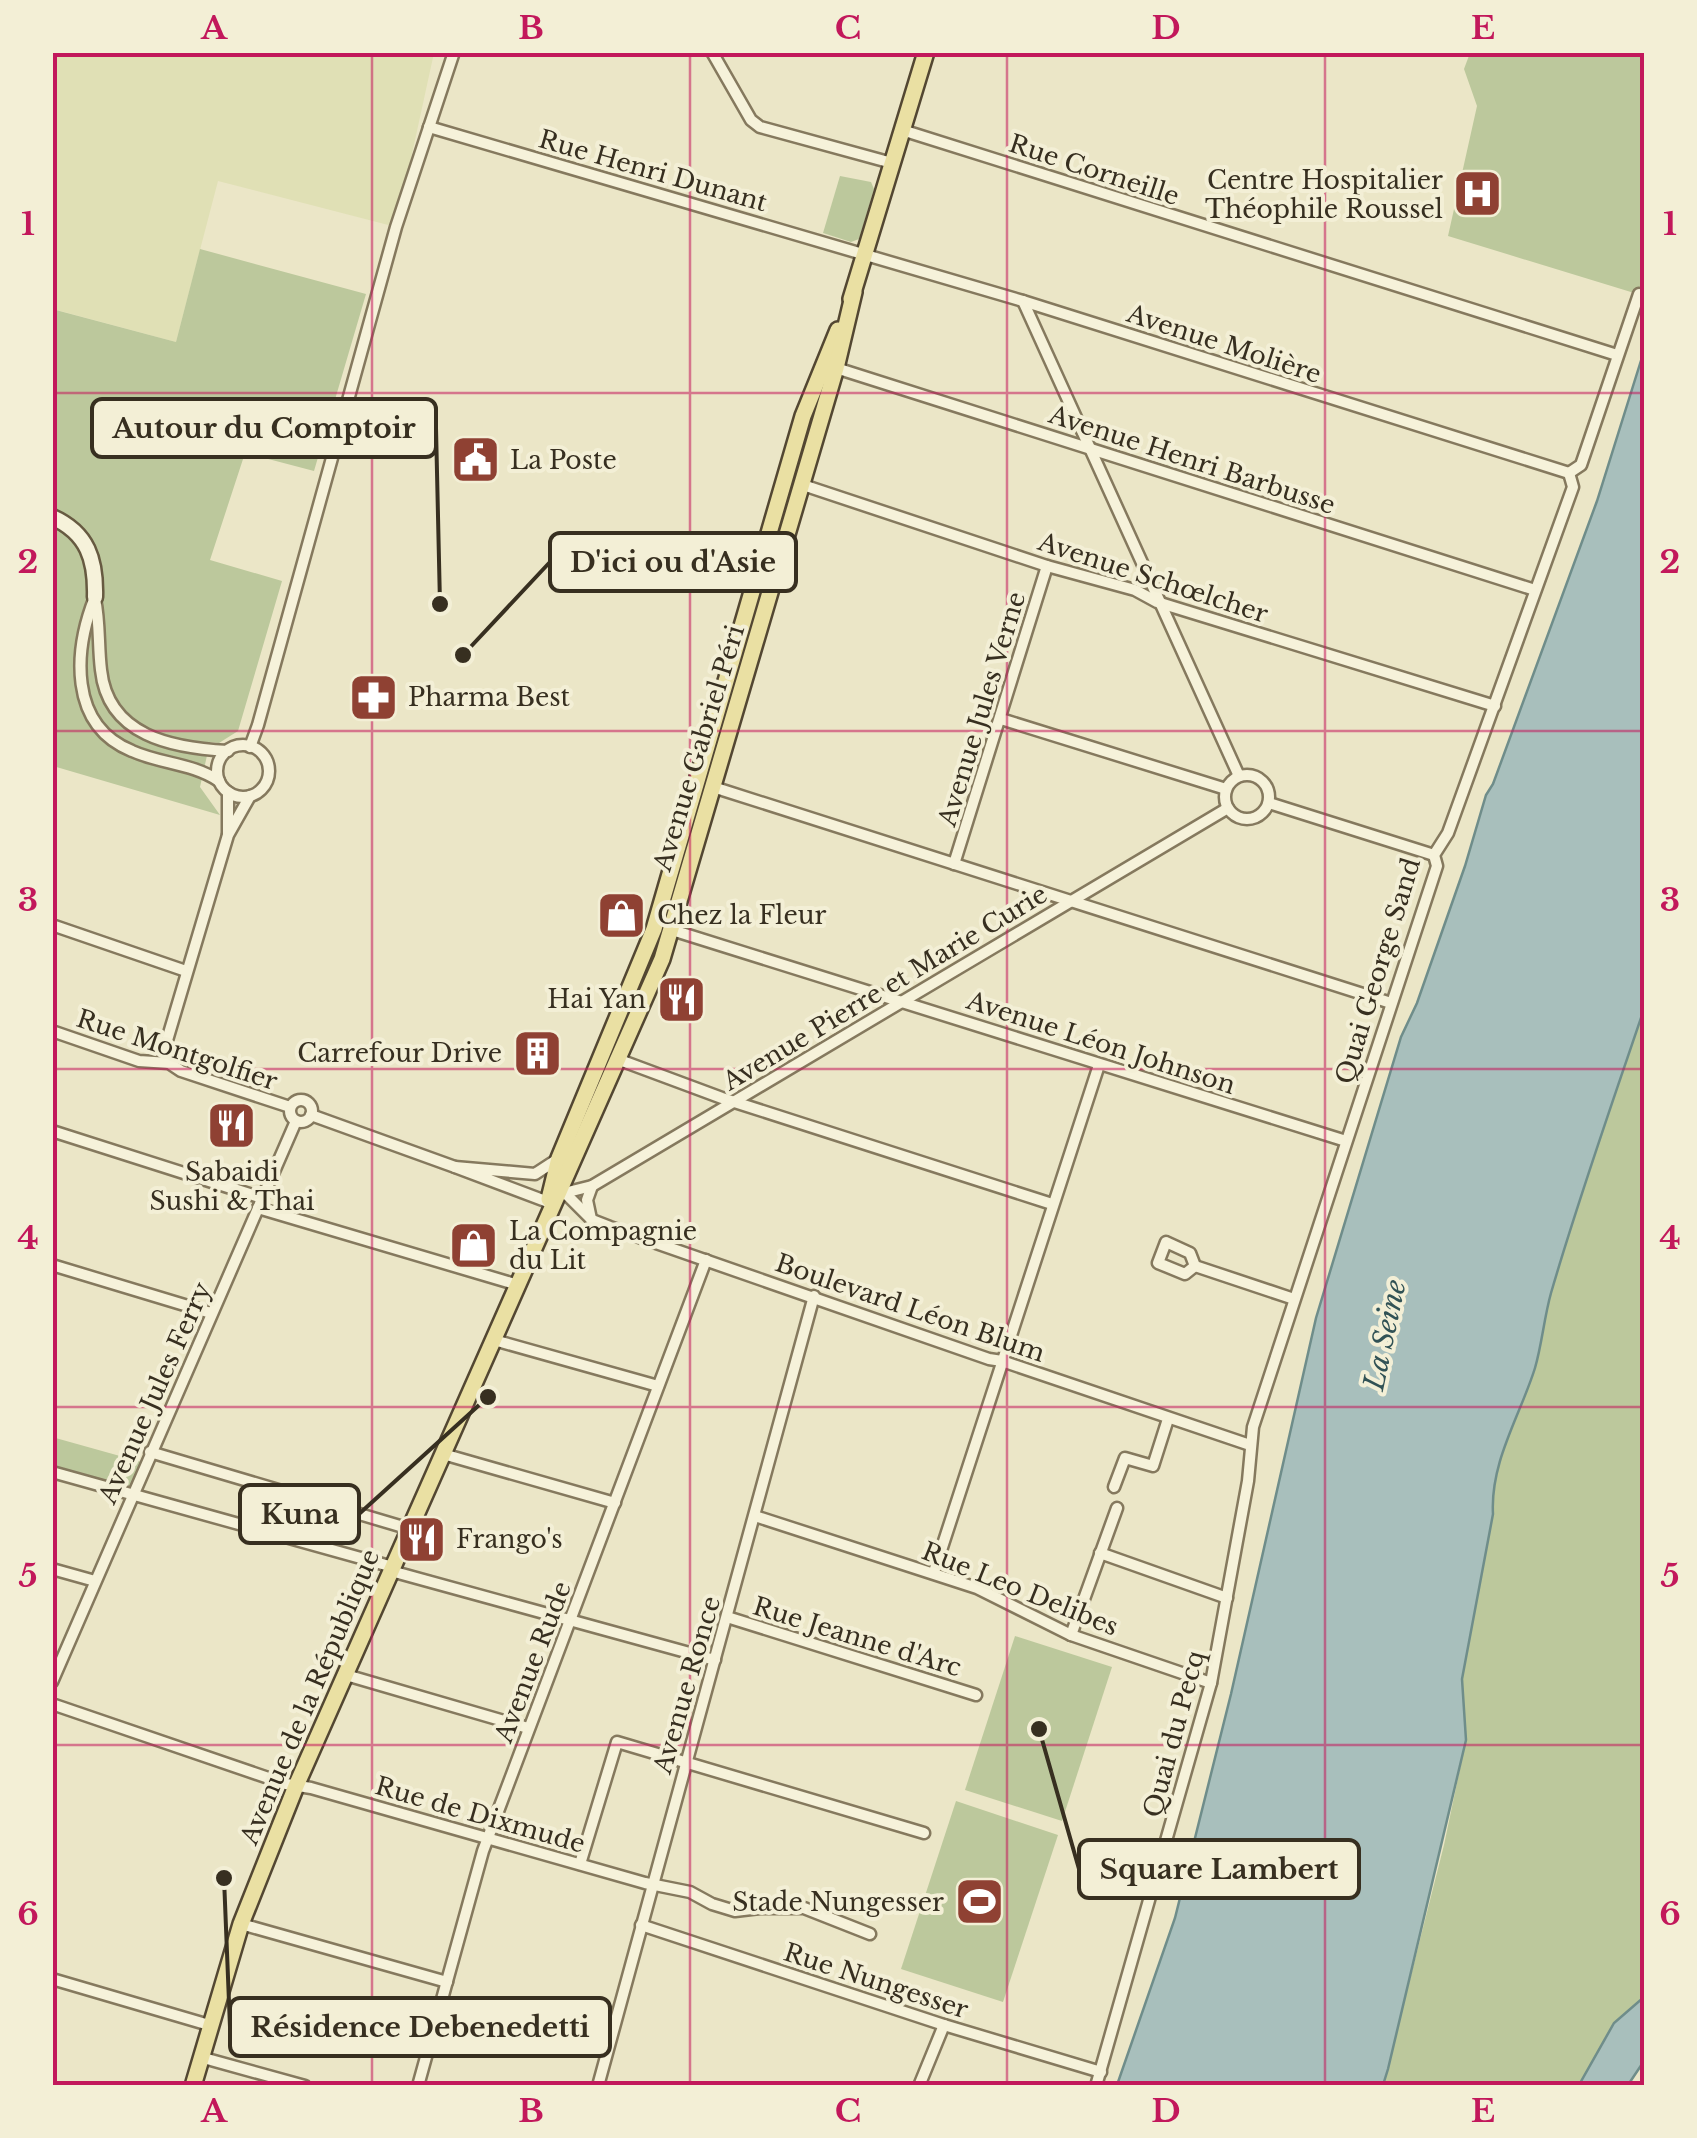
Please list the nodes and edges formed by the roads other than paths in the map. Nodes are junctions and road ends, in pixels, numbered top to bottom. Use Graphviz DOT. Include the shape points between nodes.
graph roads {
  1 [pos="454,52"];
  2 [pos="712,52"];
  3 [pos="926,52"];
  4 [pos="430,126"];
  5 [pos="902,130"];
  6 [pos="892,163"];
  7 [pos="866,254"];
  8 [pos="854,292"];
  9 [pos="1638,294"];
  10 [pos="1023,301"];
  11 [pos="1617,354"];
  12 [pos="836,368"];
  13 [pos="1090,449"];
  14 [pos="1569,473"];
  15 [pos="800,484"];
  16 [pos="52,517"];
  17 [pos="1047,566"];
  18 [pos="1535,590"];
  19 [pos="94,597"];
  20 [pos="1157,602"];
  21 [pos="1495,706"];
  22 [pos="1001,719"];
  23 [pos="250,747"];
  24 [pos="228,751"];
  25 [pos="1239,776"];
  26 [pos="219,781"];
  27 [pos="713,787"];
  28 [pos="1226,790"];
  29 [pos="228,792"];
  30 [pos="250,796"];
  31 [pos="1269,803"];
  32 [pos="1228,808"];
  33 [pos="228,836"];
  34 [pos="1434,855"];
  35 [pos="954,864"];
  36 [pos="1066,902"];
  37 [pos="52,925"];
  38 [pos="672,930"];
  39 [pos="186,972"];
  40 [pos="900,1002"];
  41 [pos="1391,1002"];
  42 [pos="52,1031"];
  43 [pos="617,1060"];
  44 [pos="169,1063"];
  45 [pos="1099,1065"];
  46 [pos="735,1102"];
  47 [pos="290,1107"];
  48 [pos="311,1116"];
  49 [pos="296,1120"];
  50 [pos="52,1131"];
  51 [pos="1346,1142"];
  52 [pos="559,1158"];
  53 [pos="456,1167"];
  54 [pos="592,1186"];
  55 [pos="557,1199"];
  56 [pos="260,1203"];
  57 [pos="1052,1204"];
  58 [pos="592,1220"];
  59 [pos="706,1260"];
  60 [pos="52,1264"];
  61 [pos="1195,1266"];
  62 [pos="518,1286"];
  63 [pos="814,1296"];
  64 [pos="1294,1299"];
  65 [pos="211,1313"];
  66 [pos="494,1340"];
  67 [pos="1002,1361"];
  68 [pos="658,1386"];
  69 [pos="1168,1419"];
  70 [pos="1250,1445"];
  71 [pos="150,1452"];
  72 [pos="444,1454"];
  73 [pos="52,1472"];
  74 [pos="1114,1487"];
  75 [pos="132,1493"];
  76 [pos="616,1503"];
  77 [pos="1116,1508"];
  78 [pos="756,1516"];
  79 [pos="410,1529"];
  80 [pos="1100,1553"];
  81 [pos="52,1569"];
  82 [pos="392,1569"];
  83 [pos="934,1572"];
  84 [pos="95,1581"];
  85 [pos="1227,1598"];
  86 [pos="727,1617"];
  87 [pos="572,1619"];
  88 [pos="1071,1635"];
  89 [pos="715,1660"];
  90 [pos="346,1675"];
  91 [pos="52,1682"];
  92 [pos="1210,1684"];
  93 [pos="976,1695"];
  94 [pos="52,1704"];
  95 [pos="528,1728"];
  96 [pos="686,1762"];
  97 [pos="296,1786"];
  98 [pos="924,1833"];
  99 [pos="488,1839"];
  100 [pos="580,1864"];
  101 [pos="652,1884"];
  102 [pos="241,1924"];
  103 [pos="641,1926"];
  104 [pos="870,1934"];
  105 [pos="52,1978"];
  106 [pos="447,1982"];
  107 [pos="209,2025"];
  108 [pos="944,2025"];
  109 [pos="200,2056"];
  110 [pos="1100,2072"];
  111 [pos="194,2086"];
  112 [pos="305,2086"];
  113 [pos="418,2086"];
  114 [pos="598,2086"];
  115 [pos="919,2086"];
  116 [pos="1096,2086"];
  1 -- 4 [label="street"];
  2 -- 6 [label="street" via="760,127"];
  3 -- 5 [label="main road, Avenue Gabriel Péri"];
  4 -- 7 [label="street, Rue Henri Dunant"];
  4 -- 23 [label="street"];
  5 -- 6 [label="main road, Avenue Gabriel Péri"];
  5 -- 11 [label="street, Rue Corneille"];
  6 -- 7 [label="main road, Avenue Gabriel Péri"];
  7 -- 8 [label="main road, Avenue Gabriel Péri"];
  7 -- 10 [label="street, Avenue Molière"];
  8 -- 12 [label="main road, Avenue Gabriel Péri"];
  8 -- 52 [label="main road, Avenue Gabriel Péri" via="803,416 654,929"];
  9 -- 11 [label="street, Quai George Sand"];
  10 -- 13 [label="street"];
  10 -- 14 [label="street, Avenue Molière"];
  11 -- 14 [label="street, Quai George Sand" via="1581,465"];
  12 -- 13 [label="street, Avenue Henri Barbusse"];
  12 -- 15 [label="main road, Avenue Gabriel Péri"];
  13 -- 18 [label="street, Avenue Henri Barbusse"];
  13 -- 20 [label="street"];
  14 -- 18 [label="street, Quai George Sand" via="1573,487"];
  15 -- 17 [label="street, Avenue Schœlcher"];
  15 -- 27 [label="main road, Avenue Gabriel Péri"];
  16 -- 19 [label="street" via="75,530 89,549"];
  17 -- 20 [label="street, Avenue Schœlcher"];
  17 -- 22 [label="street, Avenue Jules Verne"];
  18 -- 21 [label="street, Quai George Sand"];
  19 -- 24 [label="street" via="103,684 121,719 148,737"];
  19 -- 26 [label="street" via="80,673 96,724 126,749 203,770"];
  20 -- 21 [label="street, Avenue Schœlcher"];
  20 -- 25 [label="street"];
  21 -- 34 [label="street, Quai George Sand"];
  22 -- 28 [label="street"];
  22 -- 35 [label="street, Avenue Jules Verne"];
  23 -- 24 [label="street"];
  23 -- 30 [label="street" via="269,772"];
  24 -- 26 [label="street" via="218,764"];
  25 -- 28 [label="street"];
  25 -- 31 [label="street" via="1264,782"];
  26 -- 29 [label="street"];
  27 -- 35 [label="street"];
  27 -- 38 [label="main road, Avenue Gabriel Péri"];
  28 -- 32 [label="street"];
  29 -- 30 [label="street"];
  29 -- 33 [label="street"];
  30 -- 33 [label="street"];
  31 -- 32 [label="street" via="1248,819"];
  31 -- 34 [label="street"];
  32 -- 36 [label="street, Avenue Pierre et Marie Curie"];
  33 -- 39 [label="street"];
  34 -- 41 [label="street, Quai George Sand" via="1437,866"];
  35 -- 36 [label="street"];
  36 -- 40 [label="street, Avenue Pierre et Marie Curie"];
  36 -- 41 [label="street"];
  37 -- 39 [label="street"];
  38 -- 40 [label="street, Avenue Léon Johnson"];
  38 -- 43 [label="main road, Avenue Gabriel Péri"];
  39 -- 44 [label="street" via="164,1047"];
  40 -- 45 [label="street, Avenue Léon Johnson"];
  40 -- 46 [label="street, Avenue Pierre et Marie Curie"];
  41 -- 51 [label="street, Quai George Sand"];
  42 -- 44 [label="street, Rue Montgolfier" via="139,1061"];
  43 -- 46 [label="street"];
  43 -- 55 [label="main road, Avenue Gabriel Péri"];
  44 -- 47 [label="street, Rue Montgolfier"];
  45 -- 51 [label="street, Avenue Léon Johnson"];
  45 -- 57 [label="street"];
  46 -- 54 [label="street, Avenue Pierre et Marie Curie"];
  46 -- 57 [label="street"];
  47 -- 48 [label="street, Rue Montgolfier" via="305,1100"];
  47 -- 49 [label="street, Rue Montgolfier"];
  48 -- 49 [label="street, Rue Montgolfier"];
  48 -- 53 [label="street, Rue Montgolfier"];
  49 -- 56 [label="street, Avenue Jules Ferry"];
  50 -- 56 [label="street"];
  51 -- 64 [label="street, Quai George Sand"];
  52 -- 53 [label="street, Rue Montgolfier" via="535,1174"];
  52 -- 55 [label="main road, Avenue Gabriel Péri"];
  53 -- 55 [label="street, Rue Montgolfier"];
  54 -- 55 [label="street, Avenue Pierre et Marie Curie"];
  54 -- 58 [label="street"];
  55 -- 58 [label="street, Boulevard Léon Blum"];
  55 -- 62 [label="main road, Avenue de la République"];
  56 -- 62 [label="street"];
  56 -- 65 [label="street, Avenue Jules Ferry"];
  57 -- 67 [label="street"];
  58 -- 59 [label="street, Boulevard Léon Blum"];
  59 -- 63 [label="street, Boulevard Léon Blum"];
  59 -- 68 [label="street, Avenue Rude"];
  60 -- 65 [label="street"];
  61 -- 64 [label="street"];
  62 -- 66 [label="main road, Avenue de la République"];
  63 -- 67 [label="street, Boulevard Léon Blum"];
  63 -- 78 [label="street, Avenue Ronce"];
  64 -- 70 [label="street, Quai George Sand"];
  65 -- 71 [label="street, Avenue Jules Ferry"];
  66 -- 68 [label="street"];
  66 -- 72 [label="main road, Avenue de la République"];
  67 -- 69 [label="street, Boulevard Léon Blum"];
  67 -- 83 [label="street"];
  68 -- 76 [label="street, Avenue Rude"];
  69 -- 70 [label="street, Boulevard Léon Blum"];
  69 -- 74 [label="street" via="1153,1466 1125,1458"];
  70 -- 85 [label="street, Quai du Pecq"];
  71 -- 75 [label="street, Avenue Jules Ferry"];
  71 -- 79 [label="street"];
  72 -- 76 [label="street"];
  72 -- 79 [label="main road, Avenue de la République"];
  73 -- 75 [label="street"];
  75 -- 82 [label="street"];
  75 -- 84 [label="street, Avenue Jules Ferry"];
  76 -- 87 [label="street, Avenue Rude"];
  77 -- 80 [label="street"];
  78 -- 83 [label="street, Rue Leo Delibes"];
  78 -- 86 [label="street, Avenue Ronce"];
  79 -- 82 [label="main road, Avenue de la République"];
  80 -- 85 [label="street"];
  80 -- 88 [label="street"];
  81 -- 84 [label="street"];
  82 -- 87 [label="street"];
  82 -- 90 [label="main road, Avenue de la République"];
  83 -- 88 [label="street, Rue Leo Delibes"];
  84 -- 91 [label="street, Avenue Jules Ferry"];
  85 -- 92 [label="street, Quai du Pecq"];
  86 -- 89 [label="street, Avenue Ronce"];
  86 -- 93 [label="street, Rue Jeanne d'Arc"];
  87 -- 89 [label="street"];
  87 -- 95 [label="street, Avenue Rude"];
  88 -- 92 [label="street, Rue Leo Delibes"];
  89 -- 96 [label="street, Avenue Ronce"];
  90 -- 95 [label="street"];
  90 -- 97 [label="main road, Avenue de la République"];
  92 -- 110 [label="street, Quai du Pecq"];
  94 -- 97 [label="street, Rue de Dixmude"];
  95 -- 99 [label="street, Avenue Rude"];
  96 -- 98 [label="street"];
  96 -- 100 [label="street" via="616,1742"];
  96 -- 101 [label="street, Avenue Ronce"];
  97 -- 99 [label="street, Rue de Dixmude"];
  97 -- 102 [label="main road, Avenue de la République"];
  99 -- 100 [label="street, Rue de Dixmude"];
  99 -- 106 [label="street, Avenue Rude"];
  100 -- 101 [label="street, Rue de Dixmude"];
  101 -- 103 [label="street, Avenue Ronce"];
  101 -- 104 [label="street, Rue de Dixmude" via="735,1911 804,1908"];
  102 -- 106 [label="street"];
  102 -- 107 [label="main road, Avenue de la République"];
  103 -- 108 [label="street, Rue Nungesser"];
  103 -- 114 [label="street, Avenue Ronce"];
  105 -- 107 [label="street"];
  106 -- 113 [label="street, Avenue Rude"];
  107 -- 109 [label="main road, Avenue de la République"];
  108 -- 110 [label="street, Rue Nungesser"];
  108 -- 115 [label="street"];
  109 -- 111 [label="main road, Avenue de la République"];
  109 -- 112 [label="street"];
  110 -- 116 [label="street, Quai du Pecq"];
}
